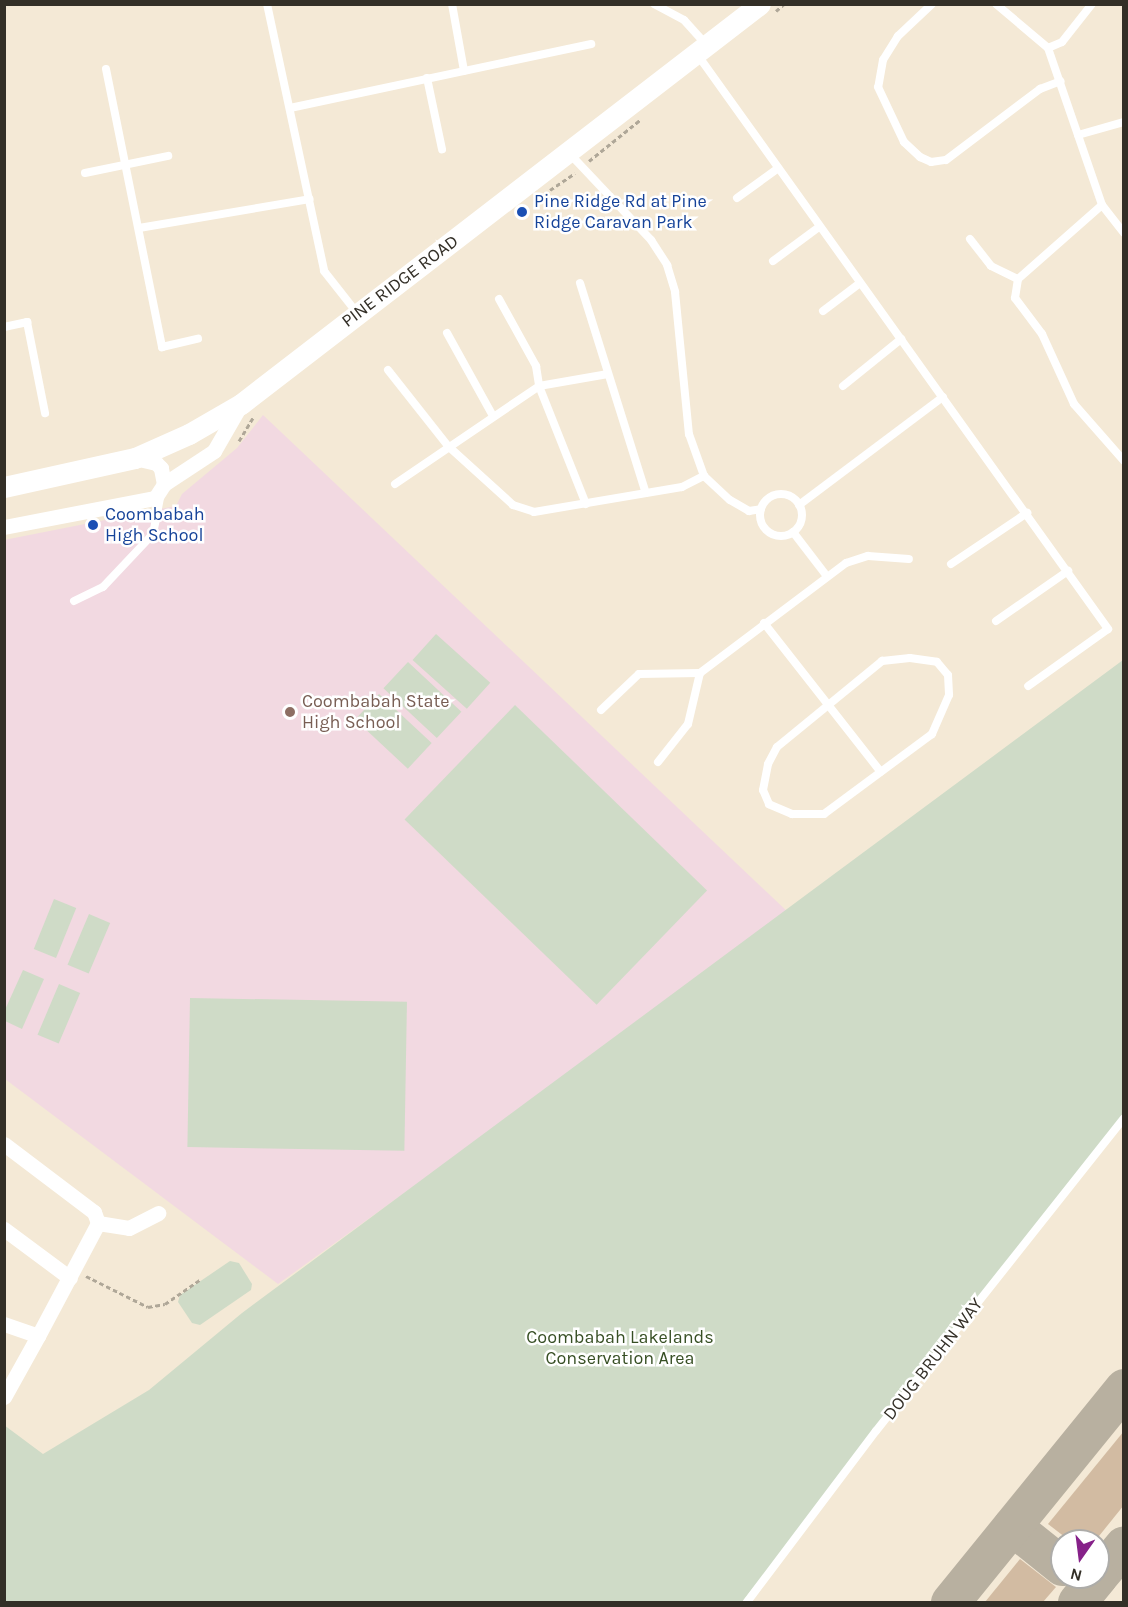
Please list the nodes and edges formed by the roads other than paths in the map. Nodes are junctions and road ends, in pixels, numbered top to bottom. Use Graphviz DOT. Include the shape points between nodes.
graph roads {
  1 [pos="267,4"];
  2 [pos="452,4"];
  3 [pos="654,4"];
  4 [pos="760,4"];
  5 [pos="932,4"];
  6 [pos="996,4"];
  7 [pos="1092,4"];
  8 [pos="591,44"];
  9 [pos="1048,48"];
  10 [pos="702,49"];
  11 [pos="106,69"];
  12 [pos="464,71"];
  13 [pos="427,78"];
  14 [pos="1061,81"];
  15 [pos="290,108"];
  16 [pos="1124,122"];
  17 [pos="1078,135"];
  18 [pos="442,149"];
  19 [pos="568,152"];
  20 [pos="168,156"];
  21 [pos="126,165"];
  22 [pos="777,169"];
  23 [pos="85,173"];
  24 [pos="310,198"];
  25 [pos="736,198"];
  26 [pos="1102,205"];
  27 [pos="819,227"];
  28 [pos="139,228"];
  29 [pos="1124,233"];
  30 [pos="970,239"];
  31 [pos="773,261"];
  32 [pos="1018,279"];
  33 [pos="580,283"];
  34 [pos="860,283"];
  35 [pos="500,299"];
  36 [pos="823,311"];
  37 [pos="358,314"];
  38 [pos="4,327"];
  39 [pos="447,333"];
  40 [pos="198,339"];
  41 [pos="901,339"];
  42 [pos="388,370"];
  43 [pos="608,374"];
  44 [pos="538,386"];
  45 [pos="843,386"];
  46 [pos="943,398"];
  47 [pos="241,404"];
  48 [pos="45,413"];
  49 [pos="493,416"];
  50 [pos="448,446"];
  51 [pos="135,458"];
  52 [pos="1124,461"];
  53 [pos="704,476"];
  54 [pos="395,484"];
  55 [pos="4,488"];
  56 [pos="163,488"];
  57 [pos="646,493"];
  58 [pos="586,504"];
  59 [pos="799,505"];
  60 [pos="761,509"];
  61 [pos="1027,513"];
  62 [pos="4,527"];
  63 [pos="793,532"];
  64 [pos="909,559"];
  65 [pos="951,564"];
  66 [pos="1068,571"];
  67 [pos="826,575"];
  68 [pos="74,601"];
  69 [pos="996,621"];
  70 [pos="764,623"];
  71 [pos="700,673"];
  72 [pos="1028,686"];
  73 [pos="828,705"];
  74 [pos="601,710"];
  75 [pos="658,762"];
  76 [pos="881,772"];
  77 [pos="1124,1118"];
  78 [pos="4,1144"];
  79 [pos="159,1213"];
  80 [pos="98,1223"];
  81 [pos="4,1229"];
  82 [pos="73,1274"];
  83 [pos="4,1324"];
  84 [pos="38,1336"];
  85 [pos="4,1397"];
  86 [pos="747,1602"];
  1 -- 15 [label="lane"];
  2 -- 12 [label="lane"];
  3 -- 10 [label="lane" via="684,20"];
  4 -- 10 [label="street, PINE RIDGE ROAD"];
  5 -- 14 [label="lane" via="898,36 883,60 878,87 904,142 920,157 931,162 946,160 1040,88"];
  6 -- 9 [label="lane"];
  7 -- 9 [label="lane" via="1062,42"];
  8 -- 12 [label="lane"];
  9 -- 14 [label="lane"];
  10 -- 19 [label="street, PINE RIDGE ROAD"];
  10 -- 22 [label="lane"];
  11 -- 21 [label="lane"];
  12 -- 13 [label="lane"];
  13 -- 15 [label="lane"];
  13 -- 18 [label="lane"];
  14 -- 17 [label="lane"];
  15 -- 24 [label="lane"];
  16 -- 17 [label="lane"];
  17 -- 26 [label="lane"];
  19 -- 37 [label="street, PINE RIDGE ROAD"];
  19 -- 53 [label="lane" via="651,240 667,266 675,292 688,434"];
  20 -- 21 [label="lane"];
  21 -- 23 [label="lane"];
  21 -- 28 [label="lane"];
  22 -- 25 [label="lane"];
  22 -- 27 [label="lane"];
  24 -- 28 [label="lane"];
  24 -- 37 [label="lane" via="324,271"];
  26 -- 29 [label="lane"];
  26 -- 32 [label="lane"];
  27 -- 31 [label="lane"];
  27 -- 34 [label="lane"];
  28 -- 40 [label="lane" via="162,346"];
  30 -- 32 [label="lane" via="991,266"];
  32 -- 52 [label="lane" via="1015,298 1042,334 1074,404"];
  33 -- 43 [label="lane"];
  34 -- 36 [label="lane"];
  34 -- 41 [label="lane"];
  35 -- 44 [label="lane" via="536,366"];
  37 -- 47 [label="street, PINE RIDGE ROAD"];
  38 -- 48 [label="lane" via="27,322"];
  39 -- 49 [label="lane"];
  41 -- 45 [label="lane"];
  41 -- 46 [label="lane"];
  42 -- 50 [label="lane"];
  43 -- 44 [label="lane"];
  43 -- 57 [label="lane"];
  44 -- 49 [label="lane"];
  44 -- 58 [label="lane"];
  46 -- 59 [label="lane"];
  46 -- 61 [label="lane"];
  47 -- 51 [label="street, PINE RIDGE ROAD" via="211,423"];
  47 -- 56 [label="street" via="214,451"];
  49 -- 50 [label="lane"];
  50 -- 54 [label="lane"];
  50 -- 58 [label="lane" via="513,505 534,512"];
  51 -- 55 [label="street, PINE RIDGE ROAD"];
  51 -- 56 [label="street" via="156,463"];
  53 -- 57 [label="lane" via="681,487"];
  53 -- 60 [label="lane" via="749,511"];
  56 -- 62 [label="street" via="147,501"];
  56 -- 68 [label="lane" via="153,534 103,587"];
  57 -- 58 [label="lane"];
  59 -- 60 [label="lane" via="789,496 776,495"];
  59 -- 63 [label="lane" via="801,519"];
  60 -- 63 [label="lane" via="766,530 781,536"];
  61 -- 65 [label="lane"];
  61 -- 66 [label="lane"];
  63 -- 67 [label="lane"];
  64 -- 67 [label="lane" via="868,556"];
  66 -- 69 [label="lane"];
  66 -- 72 [label="lane" via="1108,629"];
  67 -- 70 [label="lane"];
  70 -- 71 [label="lane"];
  70 -- 73 [label="lane"];
  71 -- 74 [label="lane" via="639,674"];
  71 -- 75 [label="lane" via="688,724"];
  73 -- 76 [label="lane"];
  73 -- 76 [label="lane" via="777,747 768,764 763,790 769,804 792,814 824,814"];
  73 -- 76 [label="lane" via="882,662 910,658 937,662 948,675 949,695 932,734"];
  77 -- 86 [label="lane, DOUG BRUHN WAY" via="876,1431"];
  78 -- 80 [label="street" via="94,1212"];
  79 -- 80 [label="street" via="129,1228"];
  80 -- 82 [label="street"];
  81 -- 82 [label="street"];
  82 -- 84 [label="street"];
  83 -- 84 [label="street"];
  84 -- 85 [label="street"];
}
